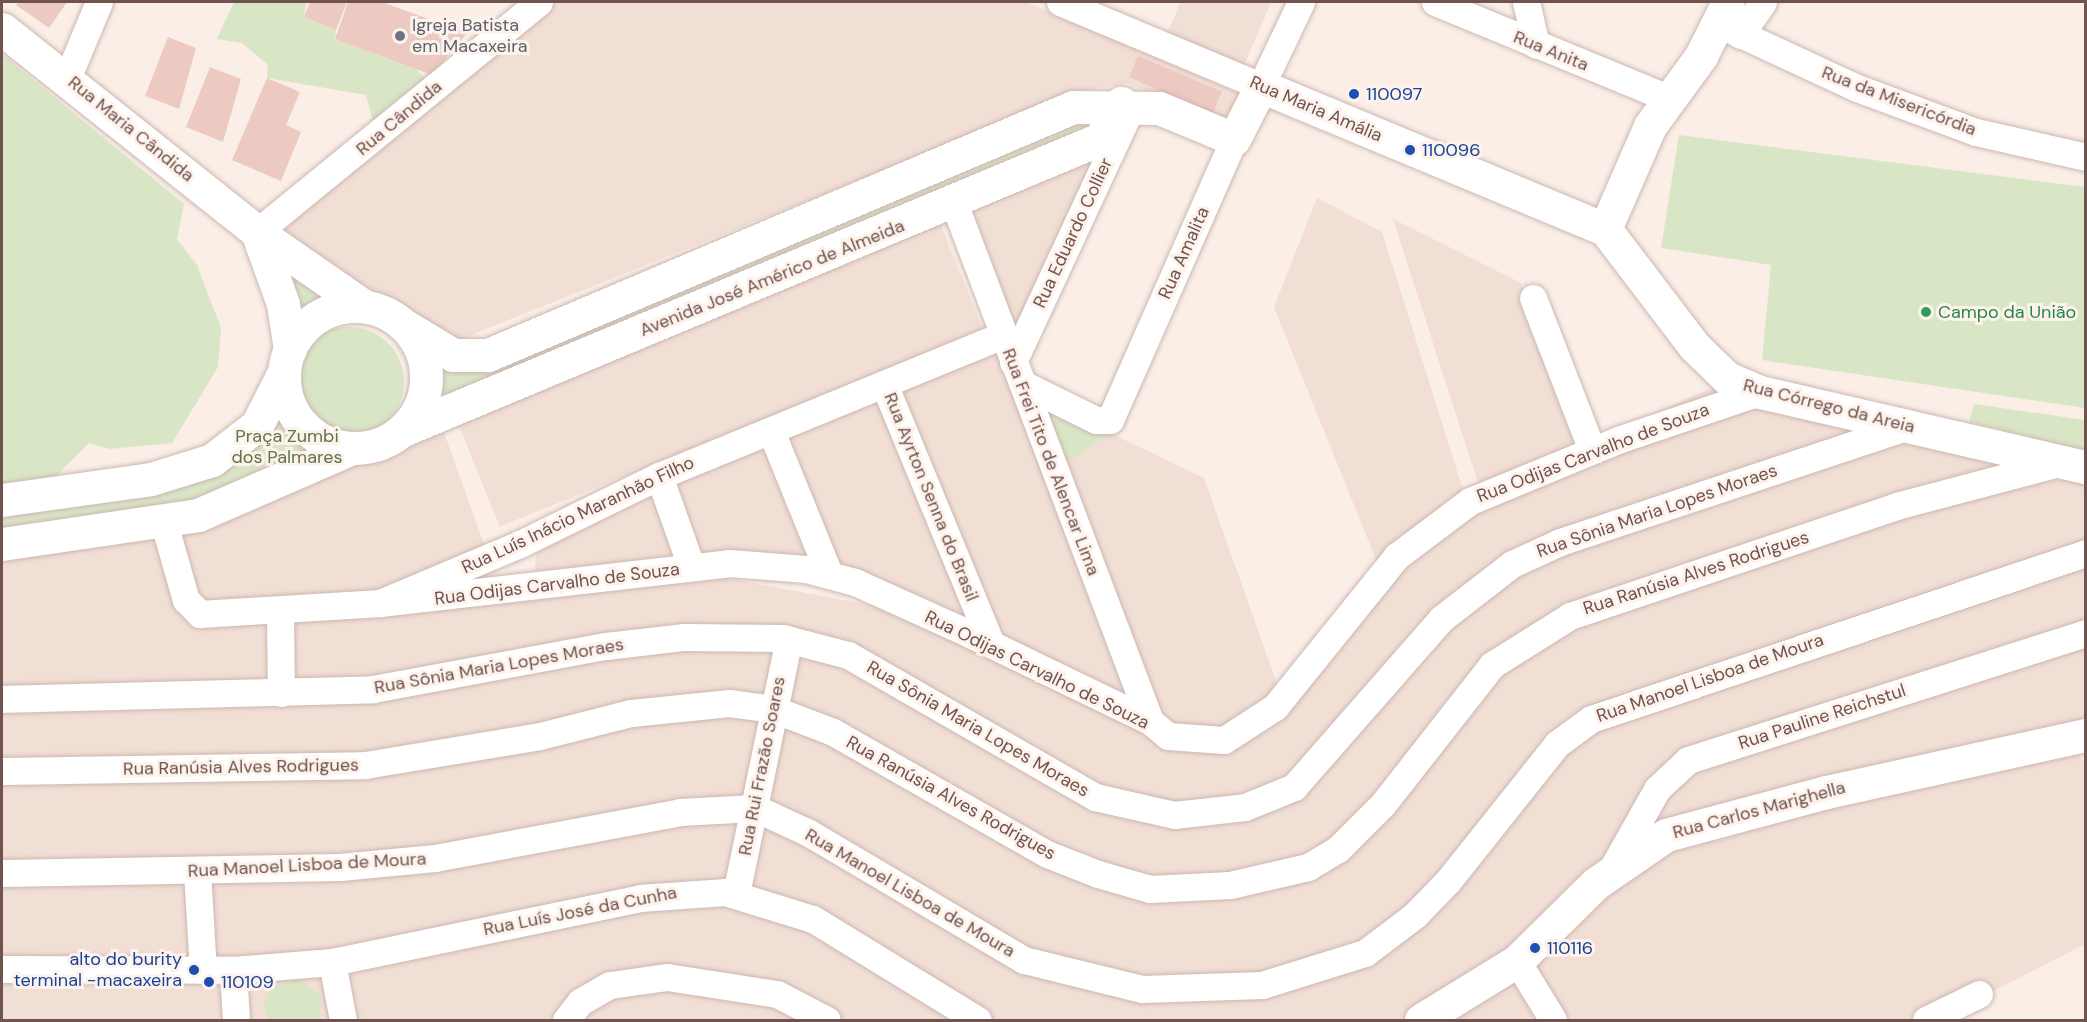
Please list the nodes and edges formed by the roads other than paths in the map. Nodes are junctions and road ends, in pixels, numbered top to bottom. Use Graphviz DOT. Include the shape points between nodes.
graph roads {
  1 [pos="99,2"];
  2 [pos="539,2"];
  3 [pos="1060,2"];
  4 [pos="1301,2"];
  5 [pos="1435,2"];
  6 [pos="1526,2"];
  7 [pos="1763,2"];
  8 [pos="1729,20"];
  9 [pos="2,29"];
  10 [pos="1536,45"];
  11 [pos="68,76"];
  12 [pos="1261,86"];
  13 [pos="1668,98"];
  14 [pos="1127,104"];
  15 [pos="1234,139"];
  16 [pos="2085,158"];
  17 [pos="954,203"];
  18 [pos="1605,229"];
  19 [pos="257,232"];
  20 [pos="1533,298"];
  21 [pos="364,306"];
  22 [pos="405,326"];
  23 [pos="1003,335"];
  24 [pos="287,361"];
  25 [pos="1018,373"];
  26 [pos="884,384"];
  27 [pos="1760,392"];
  28 [pos="1909,426"];
  29 [pos="403,430"];
  30 [pos="771,431"];
  31 [pos="350,448"];
  32 [pos="1592,450"];
  33 [pos="2074,465"];
  34 [pos="659,476"];
  35 [pos="2,500"];
  36 [pos="164,523"];
  37 [pos="2,544"];
  38 [pos="520,544"];
  39 [pos="2085,553"];
  40 [pos="691,566"];
  41 [pos="829,574"];
  42 [pos="538,584"];
  43 [pos="380,603"];
  44 [pos="280,613"];
  45 [pos="2085,633"];
  46 [pos="789,639"];
  47 [pos="991,644"];
  48 [pos="281,693"];
  49 [pos="2,699"];
  50 [pos="773,709"];
  51 [pos="1150,721"];
  52 [pos="2082,742"];
  53 [pos="2,771"];
  54 [pos="755,808"];
  55 [pos="1612,869"];
  56 [pos="197,872"];
  57 [pos="2,873"];
  58 [pos="736,894"];
  59 [pos="332,962"];
  60 [pos="1517,962"];
  61 [pos="2,969"];
  62 [pos="203,970"];
  63 [pos="1979,994"];
  64 [pos="234,995"];
  65 [pos="339,1016"];
  66 [pos="251,1020"];
  67 [pos="566,1020"];
  68 [pos="827,1020"];
  69 [pos="978,1020"];
  70 [pos="1421,1020"];
  71 [pos="1553,1020"];
  72 [pos="1926,1020"];
  1 -- 11 [label="street"];
  2 -- 19 [label="street, Rua Cândida"];
  3 -- 12 [label="street, Rua Maria Amália"];
  4 -- 12 [label="street"];
  5 -- 10 [label="street, Rua Anita"];
  6 -- 10 [label="street"];
  7 -- 8 [label="street"];
  8 -- 13 [label="street"];
  8 -- 16 [label="street, Rua da Misericórdia" via="1857,88 1976,132"];
  9 -- 11 [label="street, Rua Maria Cândida"];
  10 -- 13 [label="street, Rua Anita"];
  11 -- 19 [label="street, Rua Maria Cândida"];
  12 -- 15 [label="street, Rua Amalita"];
  12 -- 18 [label="street, Rua Maria Amália"];
  13 -- 18 [label="street" via="1650,126"];
  14 -- 15 [label="street" via="1174,111"];
  14 -- 17 [label="street, Avenida José Américo de Almeida" via="1100,139"];
  14 -- 22 [label="street" via="1085,104 1055,114 488,355 446,353"];
  14 -- 25 [label="street, Rua Eduardo Collier"];
  15 -- 25 [label="street, Rua Amalita" via="1109,421"];
  17 -- 23 [label="street, Rua Frei Tito de Alencar Lima"];
  17 -- 29 [label="street, Avenida José Américo de Almeida"];
  18 -- 27 [label="street, Rua Córrego da Areia" via="1706,360 1728,378"];
  19 -- 21 [label="street, Rua Maria Cândida"];
  19 -- 24 [label="street" via="283,303"];
  20 -- 32 [label="street"];
  21 -- 22 [label="street"];
  21 -- 24 [label="street" via="320,315"];
  22 -- 29 [label="street" via="416,340 426,377 416,415"];
  23 -- 25 [label="street, Rua Frei Tito de Alencar Lima"];
  23 -- 26 [label="street, Rua Luís Inácio Maranhão Filho"];
  24 -- 31 [label="street" via="285,392 302,425 324,441"];
  24 -- 35 [label="street" via="257,425 212,460 141,480"];
  25 -- 51 [label="street, Rua Frei Tito de Alencar Lima"];
  26 -- 30 [label="street, Rua Luís Inácio Maranhão Filho"];
  26 -- 47 [label="street, Rua Ayrton Senna do Brasil"];
  27 -- 28 [label="street, Rua Córrego da Areia"];
  27 -- 32 [label="street, Rua Odijas Carvalho de Souza"];
  28 -- 33 [label="street, Rua Córrego da Areia"];
  28 -- 46 [label="street, Rua Sônia Maria Lopes Moraes" via="1529,554 1441,619 1294,787 1245,807 1174,815 1095,797 848,655"];
  29 -- 31 [label="street" via="388,441"];
  30 -- 34 [label="street, Rua Luís Inácio Maranhão Filho"];
  30 -- 41 [label="street"];
  31 -- 36 [label="street" via="198,514"];
  32 -- 51 [label="street, Rua Odijas Carvalho de Souza" via="1470,501 1411,542 1356,601 1275,707 1240,734 1212,742 1181,740"];
  33 -- 50 [label="street, Rua Ranúsia Alves Rodrigues" via="1896,506 1570,616 1492,665 1350,838 1308,867 1258,880 1172,891 1098,874 1038,850 862,747"];
  34 -- 38 [label="street, Rua Luís Inácio Maranhão Filho"];
  34 -- 40 [label="street"];
  36 -- 37 [label="street"];
  36 -- 44 [label="street, Rua Luís Inácio Maranhão Filho" via="184,594 195,611 219,616"];
  38 -- 42 [label="street"];
  38 -- 43 [label="street, Rua Luís Inácio Maranhão Filho"];
  39 -- 54 [label="street, Rua Manoel Lisboa de Moura" via="1590,719 1557,744 1449,881 1415,915 1365,953 1262,985 1142,989 1024,960 808,833"];
  40 -- 41 [label="street, Rua Odijas Carvalho de Souza" via="754,562"];
  40 -- 42 [label="street, Rua Odijas Carvalho de Souza"];
  41 -- 47 [label="street, Rua Odijas Carvalho de Souza"];
  42 -- 43 [label="street, Rua Odijas Carvalho de Souza"];
  43 -- 44 [label="street, Rua Luís Inácio Maranhão Filho"];
  44 -- 48 [label="street"];
  45 -- 55 [label="street, Rua Pauline Reichstul" via="1688,760 1657,789"];
  46 -- 48 [label="street, Rua Sônia Maria Lopes Moraes" via="684,637 373,689"];
  46 -- 50 [label="street, Rua Rui Frazão Soares"];
  47 -- 51 [label="street, Rua Odijas Carvalho de Souza"];
  48 -- 49 [label="street, Rua Sônia Maria Lopes Moraes"];
  50 -- 53 [label="street, Rua Ranúsia Alves Rodrigues" via="729,704 677,707 365,765"];
  50 -- 54 [label="street, Rua Rui Frazão Soares"];
  52 -- 55 [label="street, Rua Carlos Marighella" via="1709,821 1653,840"];
  54 -- 56 [label="street, Rua Manoel Lisboa de Moura" via="680,812 435,858"];
  54 -- 58 [label="street, Rua Rui Frazão Soares"];
  55 -- 60 [label="street, Rua Carlos Marighella"];
  56 -- 57 [label="street, Rua Manoel Lisboa de Moura"];
  56 -- 62 [label="street"];
  58 -- 59 [label="street, Rua Luís José da Cunha" via="681,892 640,898"];
  58 -- 69 [label="street, Rua Luís José da Cunha" via="813,919"];
  59 -- 64 [label="street, Rua Luís José da Cunha"];
  59 -- 65 [label="street"];
  60 -- 70 [label="street, Rua Carlos Marighella"];
  60 -- 71 [label="street"];
  61 -- 62 [label="street, Rua Luís José da Cunha"];
  62 -- 64 [label="street, Rua Luís José da Cunha"];
  63 -- 72 [label="street"];
  64 -- 66 [label="street"];
  67 -- 68 [label="street" via="580,1002 610,985 667,977 777,994"];
}
